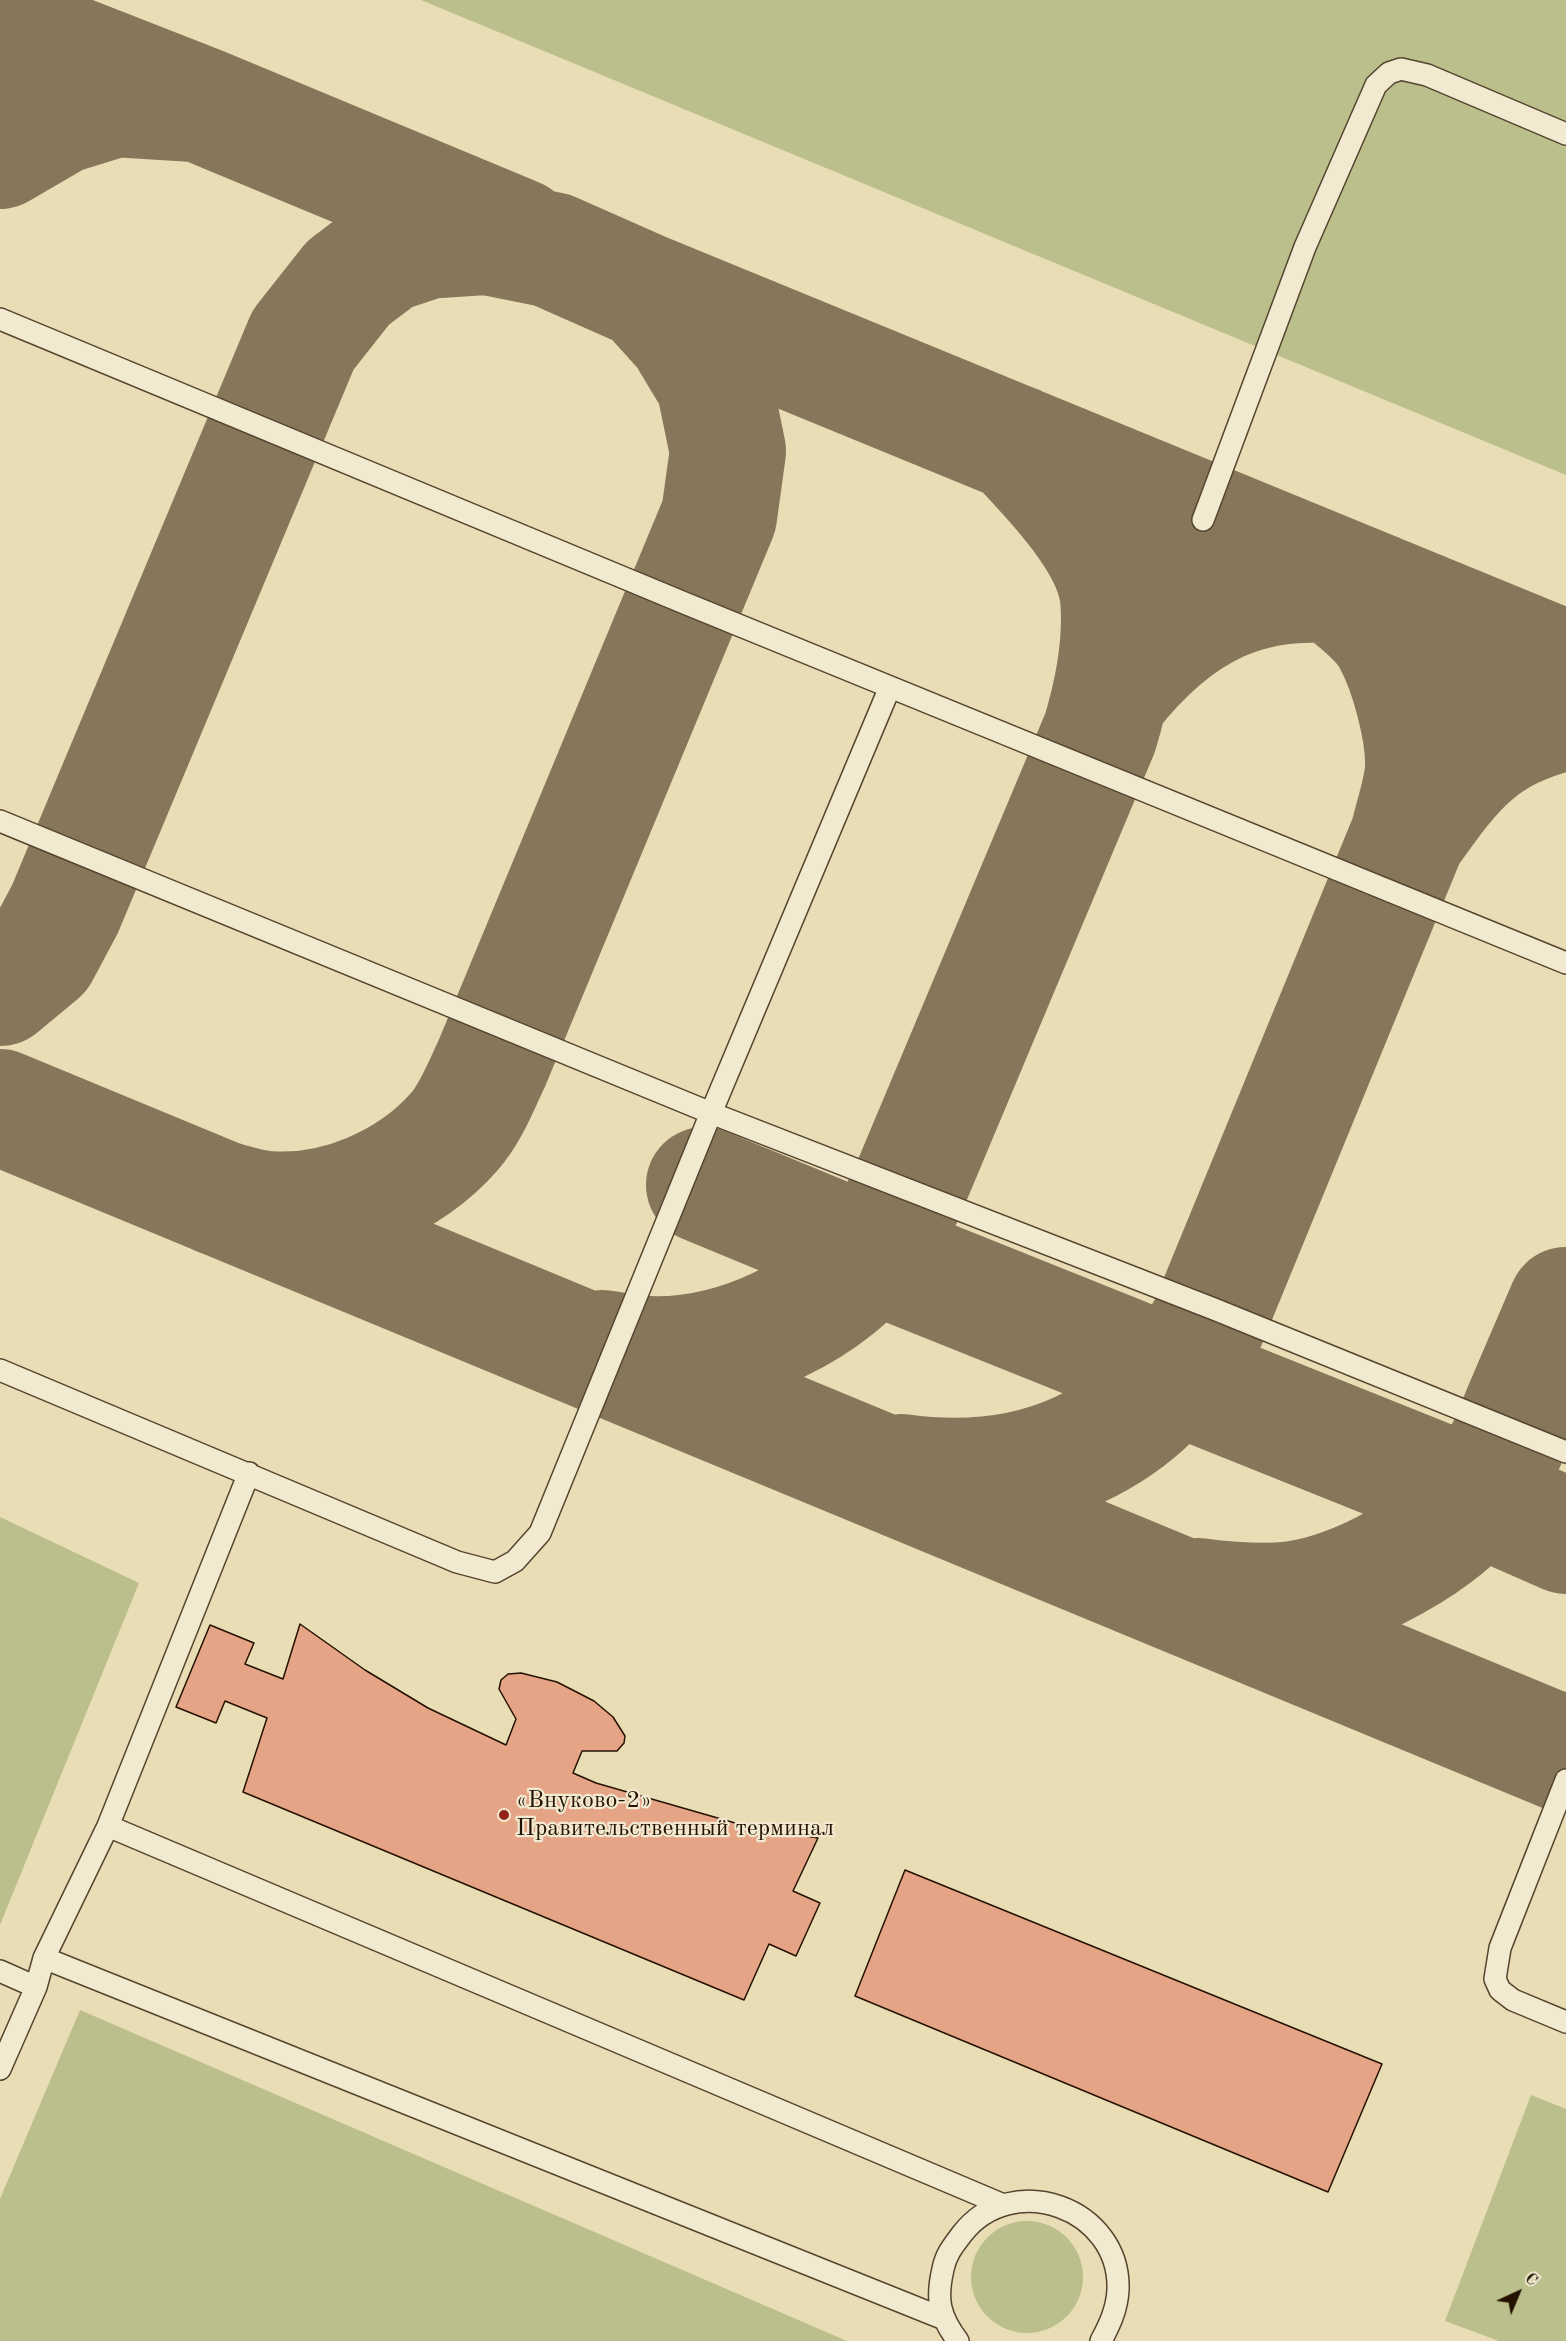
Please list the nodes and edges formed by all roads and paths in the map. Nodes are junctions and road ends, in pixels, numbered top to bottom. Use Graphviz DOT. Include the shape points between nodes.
graph roads {
  1 [pos="1566,134"];
  2 [pos="0,319"];
  3 [pos="1203,520"];
  4 [pos="890,687"];
  5 [pos="0,821"];
  6 [pos="1566,963"];
  7 [pos="711,1113"];
  8 [pos="0,1370"];
  9 [pos="1566,1452"];
  10 [pos="249,1473"];
  11 [pos="1566,1780"];
  12 [pos="108,1826"];
  13 [pos="44,1958"];
  14 [pos="0,1971"];
  15 [pos="36,1987"];
  16 [pos="1566,2022"];
  17 [pos="0,2069"];
  18 [pos="1001,2204"];
  19 [pos="942,2318"];
  20 [pos="957,2341"];
  21 [pos="1101,2341"];
  1 -- 3 [label="lane" via="1427,75 1401,69 1389,73 1376,85 1305,247"];
  2 -- 4 [label="lane"];
  4 -- 6 [label="lane"];
  4 -- 7 [label="lane"];
  5 -- 7 [label="lane"];
  7 -- 9 [label="lane"];
  7 -- 10 [label="lane" via="540,1533 515,1561 495,1572 457,1562"];
  8 -- 10 [label="lane"];
  10 -- 12 [label="lane"];
  11 -- 16 [label="lane" via="1500,1948 1495,1978 1500,1990 1513,2000"];
  12 -- 13 [label="lane"];
  12 -- 18 [label="lane"];
  13 -- 15 [label="lane"];
  13 -- 19 [label="lane"];
  14 -- 15 [label="lane"];
  15 -- 17 [label="lane"];
  18 -- 19 [label="lane" via="974,2218 946,2254 940,2284"];
  18 -- 21 [label="lane" via="1043,2200 1080,2216 1102,2238 1113,2257 1118,2288 1114,2314"];
  19 -- 20 [label="lane"];
}
